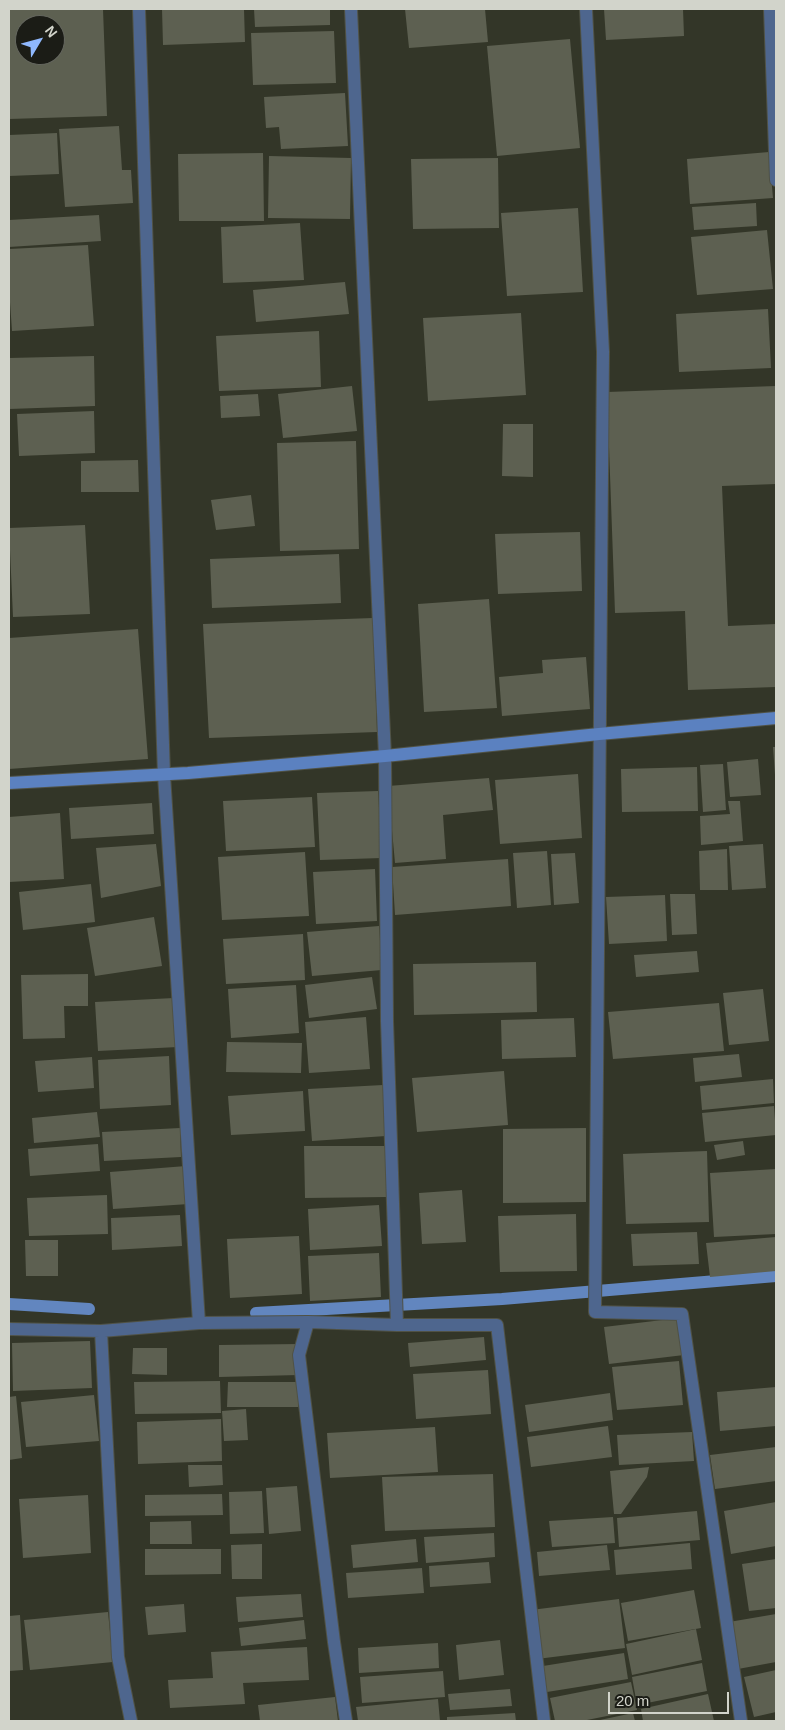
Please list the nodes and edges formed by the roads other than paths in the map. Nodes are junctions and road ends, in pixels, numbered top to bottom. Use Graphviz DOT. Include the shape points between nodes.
graph roads {
  1 [pos="139,9"];
  2 [pos="351,9"];
  3 [pos="586,9"];
  4 [pos="770,9"];
  5 [pos="776,180"];
  6 [pos="776,718"];
  7 [pos="599,734"];
  8 [pos="385,756"];
  9 [pos="164,775"];
  10 [pos="9,783"];
  11 [pos="308,1322"];
  12 [pos="199,1323"];
  13 [pos="397,1325"];
  14 [pos="9,1329"];
  15 [pos="101,1331"];
  16 [pos="131,1721"];
  17 [pos="346,1721"];
  18 [pos="544,1721"];
  19 [pos="740,1721"];
  1 -- 9 [label="street"];
  2 -- 8 [label="street"];
  3 -- 7 [label="street" via="603,352"];
  4 -- 5 [label="street"];
  6 -- 7 [label="street"];
  7 -- 8 [label="street"];
  7 -- 19 [label="street" via="595,1312 682,1314"];
  8 -- 9 [label="street"];
  8 -- 13 [label="street" via="387,1021"];
  9 -- 10 [label="street"];
  9 -- 12 [label="street"];
  11 -- 12 [label="street"];
  11 -- 13 [label="street"];
  11 -- 17 [label="street" via="299,1355"];
  12 -- 15 [label="street"];
  13 -- 18 [label="street" via="497,1325"];
  14 -- 15 [label="street"];
  15 -- 16 [label="street" via="118,1657"];
}
